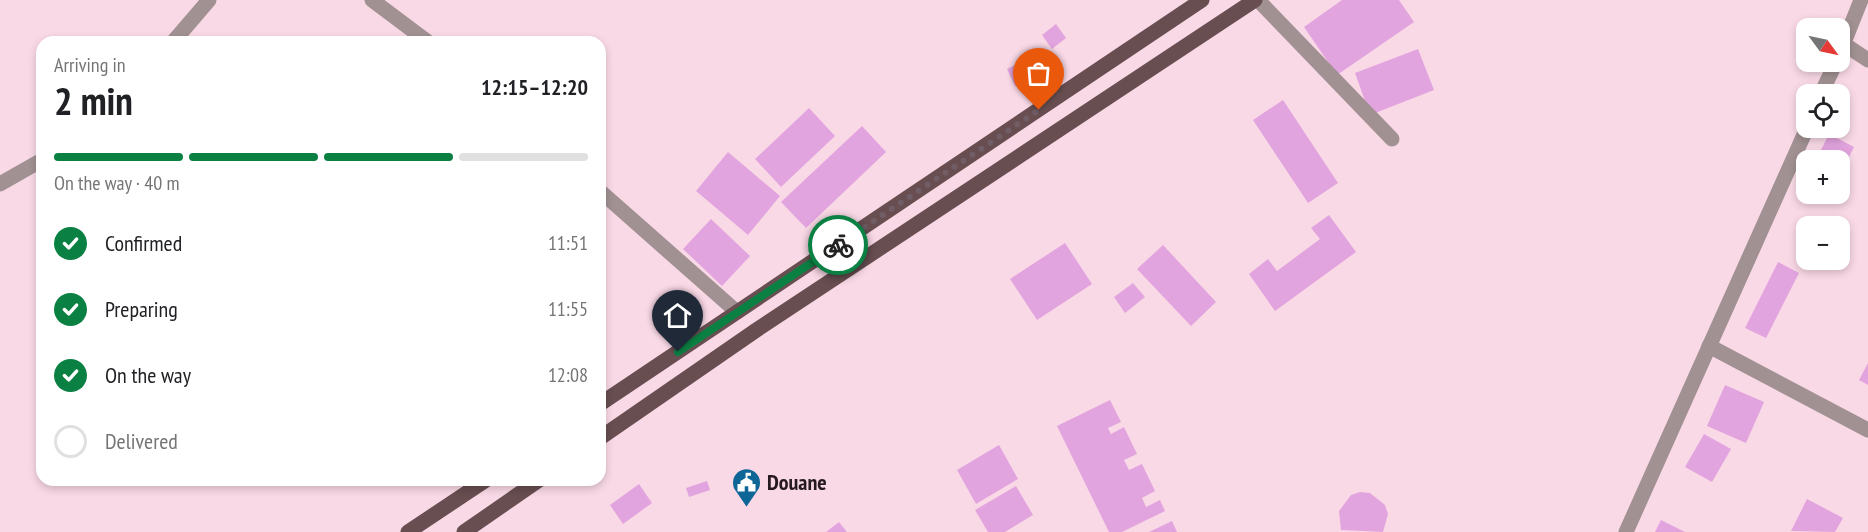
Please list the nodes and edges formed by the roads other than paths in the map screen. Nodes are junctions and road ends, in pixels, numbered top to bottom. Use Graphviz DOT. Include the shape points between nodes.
graph roads {
  1 [pos="209,0"];
  2 [pos="372,0"];
  3 [pos="1202,0"];
  4 [pos="1257,0"];
  5 [pos="1861,0"];
  6 [pos="1850,27"];
  7 [pos="178,36"];
  8 [pos="420,36"];
  9 [pos="1850,53"];
  10 [pos="1868,60"];
  11 [pos="1803,138"];
  12 [pos="1392,139"];
  13 [pos="36,163"];
  14 [pos="0,184"];
  15 [pos="606,196"];
  16 [pos="737,312"];
  17 [pos="1709,346"];
  18 [pos="606,400"];
  19 [pos="1868,430"];
  20 [pos="606,434"];
  21 [pos="477,486"];
  22 [pos="530,486"];
  23 [pos="408,532"];
  24 [pos="464,532"];
  25 [pos="1626,532"];
  1 -- 7 [label="street"];
  2 -- 8 [label="street"];
  3 -- 16 [label="main road"];
  4 -- 12 [label="street"];
  4 -- 20 [label="main road"];
  5 -- 6 [label="street"];
  9 -- 10 [label="street"];
  11 -- 17 [label="street"];
  13 -- 14 [label="street"];
  15 -- 16 [label="street"];
  16 -- 18 [label="main road"];
  17 -- 19 [label="street"];
  17 -- 25 [label="street"];
  21 -- 23 [label="main road"];
  22 -- 24 [label="main road"];
}
